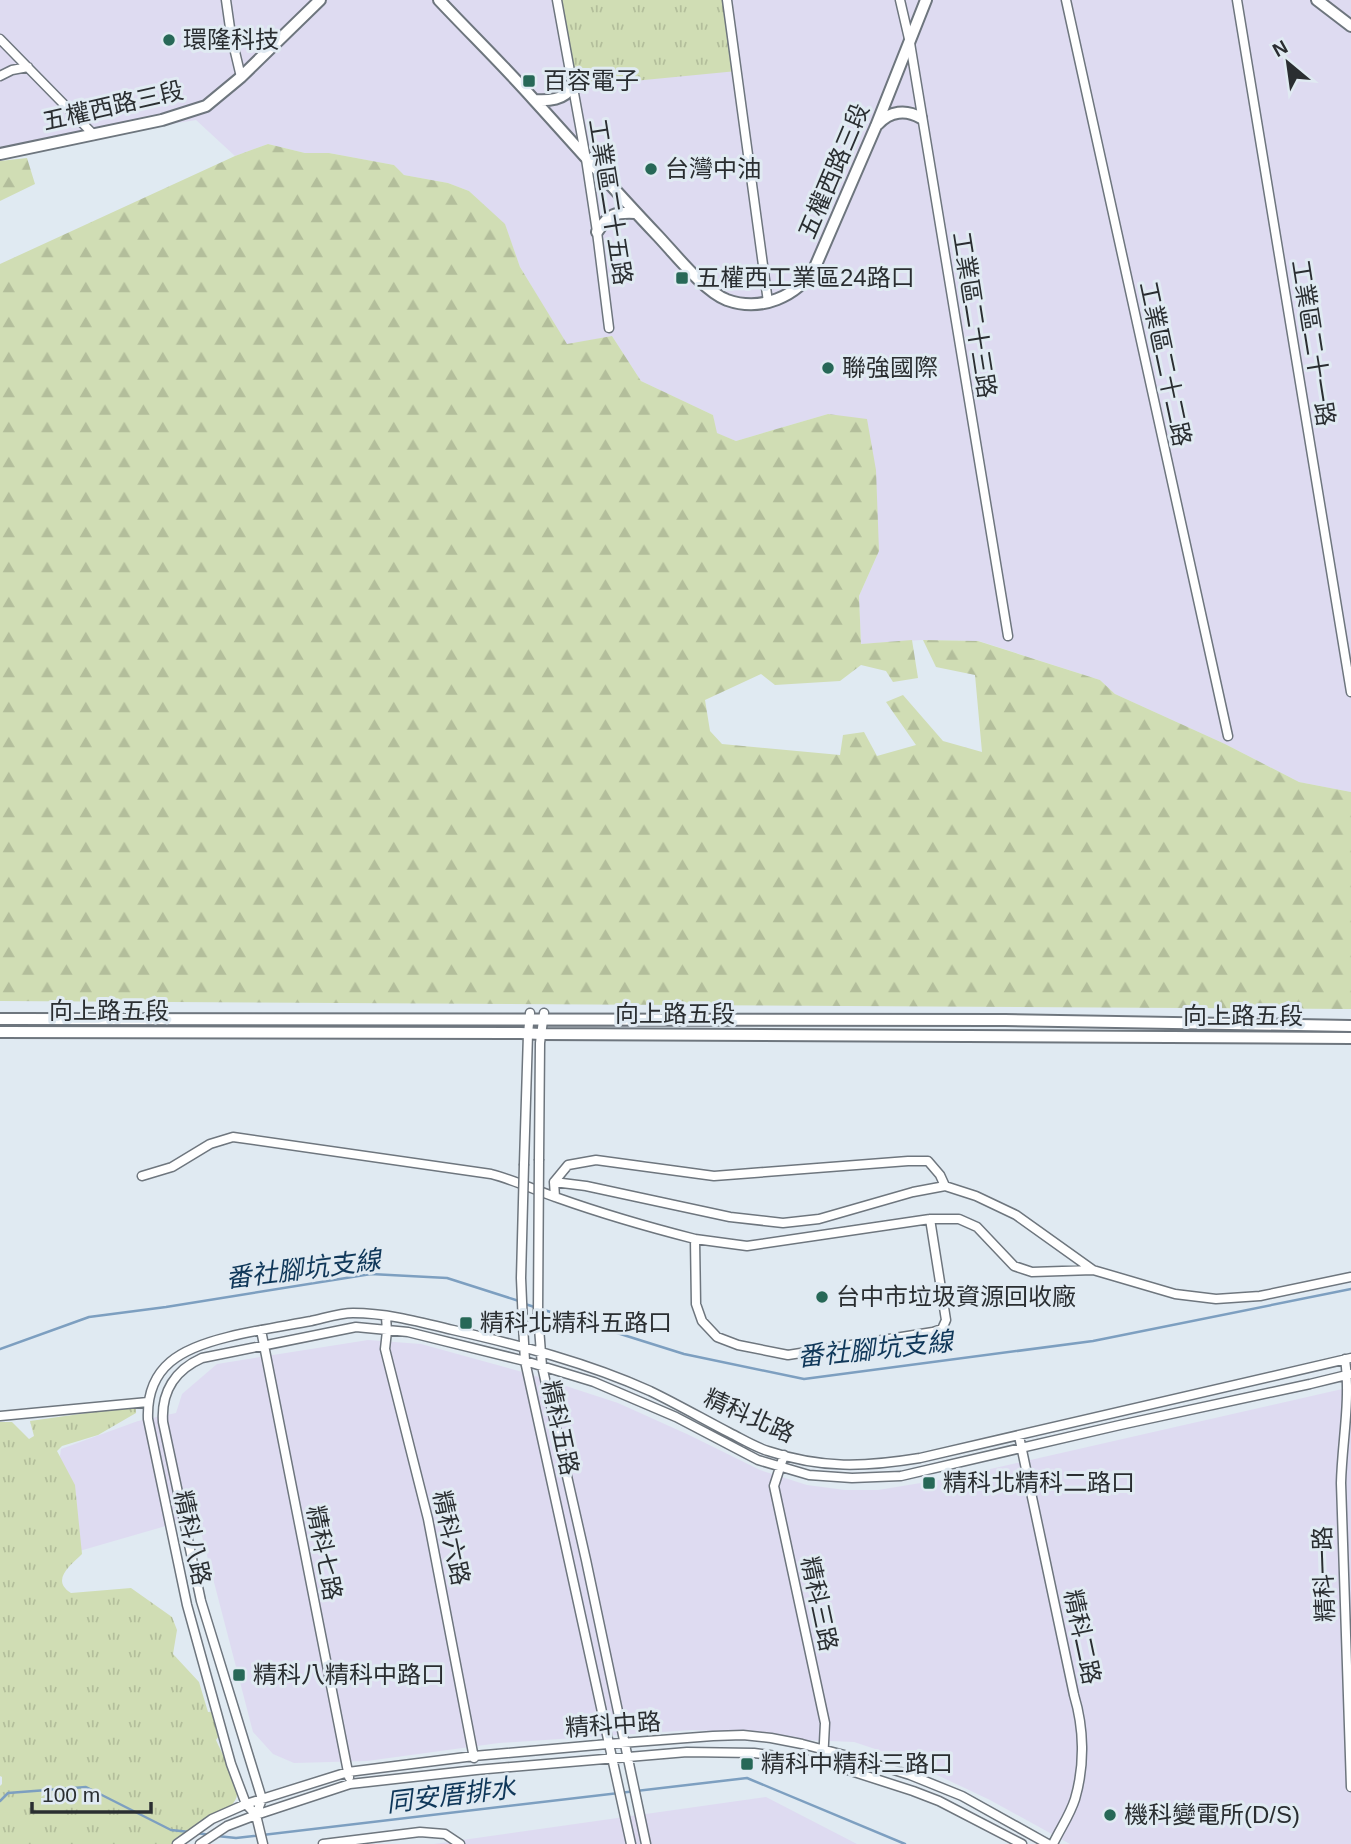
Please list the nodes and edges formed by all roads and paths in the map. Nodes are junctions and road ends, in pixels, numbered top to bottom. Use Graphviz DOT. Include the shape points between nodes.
graph roads {
  1 [pos="226,0"];
  2 [pos="320,0"];
  3 [pos="439,0"];
  4 [pos="557,0"];
  5 [pos="727,0"];
  6 [pos="900,0"];
  7 [pos="926,0"];
  8 [pos="1066,0"];
  9 [pos="1237,0"];
  10 [pos="1317,0"];
  11 [pos="1351,26"];
  12 [pos="0,39"];
  13 [pos="909,43"];
  14 [pos="28,67"];
  15 [pos="0,76"];
  16 [pos="241,77"];
  17 [pos="572,87"];
  18 [pos="534,100"];
  19 [pos="921,118"];
  20 [pos="876,126"];
  21 [pos="94,135"];
  22 [pos="0,154"];
  23 [pos="586,159"];
  24 [pos="635,213"];
  25 [pos="597,232"];
  26 [pos="768,302"];
  27 [pos="609,328"];
  28 [pos="1008,636"];
  29 [pos="1351,692"];
  30 [pos="1227,736"];
  31 [pos="530,1016"];
  32 [pos="544,1017"];
  33 [pos="0,1019"];
  34 [pos="1351,1026"];
  35 [pos="0,1032"];
  36 [pos="528,1034"];
  37 [pos="540,1034"];
  38 [pos="1351,1038"];
  39 [pos="142,1176"];
  40 [pos="554,1182"];
  41 [pos="945,1186"];
  42 [pos="555,1198"];
  43 [pos="930,1219"];
  44 [pos="695,1239"];
  45 [pos="1093,1270"];
  46 [pos="1351,1277"];
  47 [pos="386,1317"];
  48 [pos="261,1330"];
  49 [pos="387,1331"];
  50 [pos="264,1345"];
  51 [pos="523,1347"];
  52 [pos="541,1352"];
  53 [pos="1348,1359"];
  54 [pos="525,1361"];
  55 [pos="542,1366"];
  56 [pos="1350,1374"];
  57 [pos="148,1402"];
  58 [pos="0,1416"];
  59 [pos="1019,1436"];
  60 [pos="1021,1448"];
  61 [pos="784,1455"];
  62 [pos="780,1467"];
  63 [pos="608,1744"];
  64 [pos="625,1744"];
  65 [pos="825,1750"];
  66 [pos="474,1756"];
  67 [pos="611,1757"];
  68 [pos="627,1758"];
  69 [pos="823,1762"];
  70 [pos="476,1770"];
  71 [pos="348,1772"];
  72 [pos="350,1784"];
  73 [pos="1351,1787"];
  74 [pos="262,1799"];
  75 [pos="246,1804"];
  76 [pos="256,1815"];
  77 [pos="201,1843"];
  78 [pos="177,1844"];
  79 [pos="263,1844"];
  80 [pos="323,1844"];
  81 [pos="460,1844"];
  82 [pos="631,1844"];
  83 [pos="646,1844"];
  84 [pos="1022,1844"];
  85 [pos="1050,1844"];
  1 -- 16 [label="street"];
  2 -- 16 [label="main road, 五權西路三段"];
  3 -- 18 [label="main road, 五權西路三段"];
  4 -- 17 [label="street, 工業區二十五路"];
  5 -- 26 [label="street"];
  6 -- 13 [label="street, 工業區二十三路"];
  7 -- 13 [label="main road, 五權西路三段"];
  8 -- 30 [label="street, 工業區二十二路"];
  9 -- 29 [label="street, 工業區二十一路"];
  10 -- 11 [label="main road"];
  12 -- 14 [label="street"];
  13 -- 19 [label="street, 工業區二十三路"];
  13 -- 20 [label="main road, 五權西路三段"];
  14 -- 15 [label="street"];
  14 -- 21 [label="street"];
  16 -- 21 [label="main road, 五權西路三段" via="198,109"];
  17 -- 18 [label="main road" via="555,99"];
  17 -- 23 [label="street, 工業區二十五路"];
  18 -- 23 [label="main road, 五權西路三段"];
  19 -- 20 [label="main road" via="893,113"];
  19 -- 28 [label="street, 工業區二十三路"];
  20 -- 26 [label="main road, 五權西路三段" via="810,275 794,290"];
  21 -- 22 [label="main road, 五權西路三段"];
  23 -- 24 [label="main road, 五權西路三段"];
  23 -- 25 [label="street, 工業區二十五路"];
  24 -- 25 [label="main road" via="609,217"];
  24 -- 26 [label="main road, 五權西路三段" via="710,291 738,302"];
  25 -- 27 [label="street, 工業區二十五路"];
  31 -- 32 [label="main road, 向上路五段"];
  31 -- 33 [label="main road, 向上路五段"];
  31 -- 36 [label="street, 精科五路"];
  32 -- 34 [label="main road, 向上路五段"];
  32 -- 37 [label="street, 精科五路"];
  35 -- 36 [label="main road, 向上路五段"];
  36 -- 37 [label="main road, 向上路五段"];
  36 -- 51 [label="street, 精科五路, bridge"];
  37 -- 38 [label="main road, 向上路五段"];
  37 -- 52 [label="street, 精科五路, bridge"];
  39 -- 42 [label="street" via="172,1167 210,1144 233,1137 491,1174"];
  40 -- 41 [label="street" via="783,1223 819,1219"];
  40 -- 41 [label="street" via="568,1165 596,1160 714,1176 928,1161"];
  40 -- 42 [label="street"];
  41 -- 45 [label="street" via="1016,1215"];
  42 -- 44 [label="street"];
  43 -- 44 [label="street" via="747,1246"];
  43 -- 44 [label="street" via="946,1320 942,1329 788,1355 738,1345 706,1327 696,1304"];
  43 -- 45 [label="street" via="959,1219 976,1227 1014,1266 1032,1272"];
  45 -- 46 [label="street" via="1175,1294 1216,1299 1260,1296"];
  47 -- 48 [label="street, 精科北路" via="352,1313"];
  47 -- 49 [label="street, 精科六路"];
  47 -- 51 [label="street, 精科北路"];
  48 -- 50 [label="street, 精科七路"];
  48 -- 57 [label="street" via="204,1343 180,1354 161,1373"];
  49 -- 50 [label="street, 精科北路" via="356,1327"];
  49 -- 54 [label="street, 精科北路"];
  49 -- 66 [label="street, 精科六路" via="385,1349 428,1518"];
  50 -- 71 [label="street, 精科七路"];
  50 -- 74 [label="street, 精科八路" via="202,1358 188,1366 171,1383 162,1414 201,1601"];
  51 -- 52 [label="street, 精科北路"];
  51 -- 54 [label="street, 精科五路"];
  52 -- 55 [label="street, 精科五路"];
  52 -- 61 [label="street, 精科北路" via="647,1390 766,1451"];
  53 -- 56 [label="street, 精科一路"];
  53 -- 59 [label="street, 精科北路"];
  54 -- 55 [label="street, 精科北路"];
  54 -- 63 [label="street, 精科五路"];
  55 -- 62 [label="street, 精科北路" via="618,1391 746,1455"];
  55 -- 64 [label="street, 精科五路"];
  56 -- 60 [label="street, 精科北路"];
  56 -- 73 [label="street, 精科一路" via="1340,1483"];
  57 -- 58 [label="street"];
  57 -- 75 [label="street, 精科八路" via="187,1605"];
  59 -- 60 [label="street, 精科二路"];
  59 -- 61 [label="street, 精科北路" via="870,1465 812,1463"];
  60 -- 62 [label="street, 精科北路" via="878,1478 809,1475"];
  60 -- 85 [label="street, 精科二路" via="1083,1738 1075,1799"];
  61 -- 62 [label="street, 精科三路"];
  62 -- 65 [label="street, 精科三路" via="774,1486 825,1723"];
  63 -- 64 [label="street, 精科中路"];
  63 -- 66 [label="street, 精科中路"];
  63 -- 67 [label="street, 精科五路"];
  64 -- 65 [label="street, 精科中路" via="743,1735"];
  64 -- 68 [label="street, 精科五路"];
  65 -- 69 [label="street, 精科三路"];
  65 -- 85 [label="street, 精科中路" via="937,1785"];
  66 -- 70 [label="street, 精科六路"];
  66 -- 71 [label="street, 精科中路"];
  67 -- 68 [label="street, 精科中路"];
  67 -- 70 [label="street, 精科中路"];
  67 -- 82 [label="street, 精科五路"];
  68 -- 69 [label="street, 精科中路" via="687,1752 754,1753"];
  68 -- 83 [label="street, 精科五路"];
  69 -- 84 [label="street, 精科中路" via="939,1801"];
  70 -- 72 [label="street, 精科中路"];
  71 -- 72 [label="street, 精科七路"];
  71 -- 74 [label="street, 精科中路"];
  72 -- 76 [label="street, 精科中路"];
  74 -- 75 [label="street, 精科中路"];
  74 -- 76 [label="street"];
  75 -- 76 [label="street, 精科八路"];
  75 -- 78 [label="street, 精科中路" via="212,1819"];
  76 -- 77 [label="street, 精科中路"];
  76 -- 79 [label="street, 精科八路"];
  80 -- 81 [label="street" via="420,1832 445,1834"];
}
